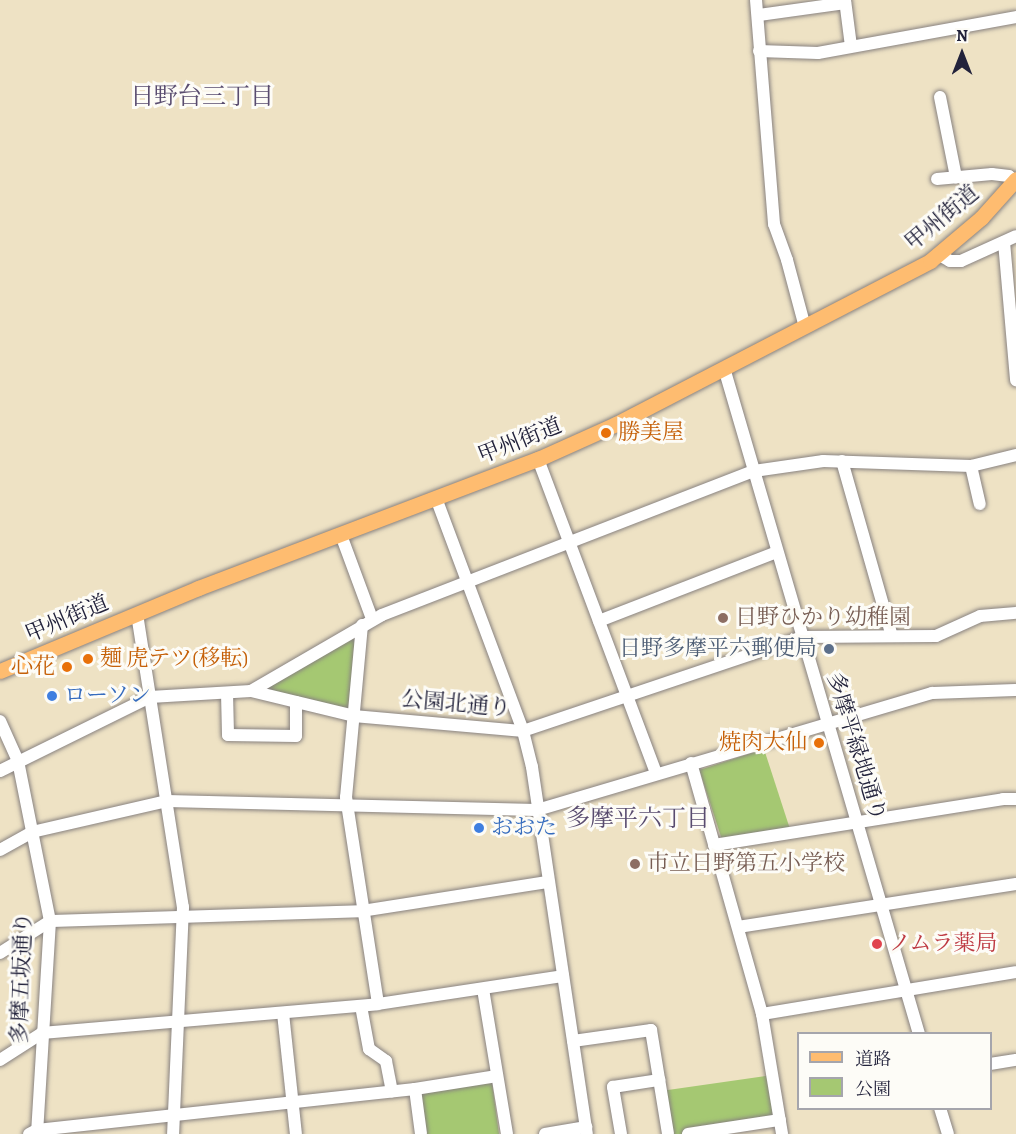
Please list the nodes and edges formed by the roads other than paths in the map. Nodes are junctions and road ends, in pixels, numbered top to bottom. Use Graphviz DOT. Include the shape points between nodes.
graph roads {
  1 [pos="756,0"];
  2 [pos="845,1"];
  3 [pos="759,15"];
  4 [pos="1016,17"];
  5 [pos="851,46"];
  6 [pos="759,51"];
  7 [pos="940,97"];
  8 [pos="956,177"];
  9 [pos="937,179"];
  10 [pos="1015,180"];
  11 [pos="1010,239"];
  12 [pos="938,254"];
  13 [pos="805,327"];
  14 [pos="724,368"];
  15 [pos="1016,380"];
  16 [pos="1016,455"];
  17 [pos="538,459"];
  18 [pos="842,461"];
  19 [pos="970,466"];
  20 [pos="754,471"];
  21 [pos="436,498"];
  22 [pos="980,504"];
  23 [pos="341,535"];
  24 [pos="570,544"];
  25 [pos="777,552"];
  26 [pos="467,581"];
  27 [pos="1016,613"];
  28 [pos="137,614"];
  29 [pos="599,621"];
  30 [pos="367,622"];
  31 [pos="892,636"];
  32 [pos="802,637"];
  33 [pos="0,671"];
  34 [pos="1016,690"];
  35 [pos="251,691"];
  36 [pos="227,693"];
  37 [pos="627,696"];
  38 [pos="150,698"];
  39 [pos="296,702"];
  40 [pos="354,717"];
  41 [pos="0,721"];
  42 [pos="827,724"];
  43 [pos="523,731"];
  44 [pos="18,761"];
  45 [pos="691,763"];
  46 [pos="0,771"];
  47 [pos="656,773"];
  48 [pos="1016,799"];
  49 [pos="167,801"];
  50 [pos="346,804"];
  51 [pos="537,810"];
  52 [pos="857,822"];
  53 [pos="32,832"];
  54 [pos="714,845"];
  55 [pos="0,850"];
  56 [pos="548,882"];
  57 [pos="1016,884"];
  58 [pos="881,905"];
  59 [pos="362,912"];
  60 [pos="184,917"];
  61 [pos="50,921"];
  62 [pos="738,927"];
  63 [pos="0,952"];
  64 [pos="1016,972"];
  65 [pos="563,976"];
  66 [pos="483,989"];
  67 [pos="906,990"];
  68 [pos="378,1004"];
  69 [pos="361,1006"];
  70 [pos="283,1013"];
  71 [pos="762,1014"];
  72 [pos="179,1022"];
  73 [pos="918,1032"];
  74 [pos="42,1033"];
  75 [pos="573,1041"];
  76 [pos="0,1060"];
  77 [pos="1016,1060"];
  78 [pos="992,1064"];
  79 [pos="497,1076"];
  80 [pos="659,1080"];
  81 [pos="415,1089"];
  82 [pos="392,1091"];
  83 [pos="291,1102"];
  84 [pos="941,1110"];
  85 [pos="174,1114"];
  86 [pos="780,1120"];
  87 [pos="587,1130"];
  88 [pos="34,1133"];
  89 [pos="173,1134"];
  90 [pos="296,1134"];
  91 [pos="421,1134"];
  92 [pos="507,1134"];
  93 [pos="545,1134"];
  94 [pos="621,1134"];
  95 [pos="668,1134"];
  96 [pos="688,1134"];
  97 [pos="782,1134"];
  98 [pos="948,1134"];
  1 -- 3 [label="street"];
  2 -- 3 [label="street"];
  2 -- 5 [label="street"];
  3 -- 6 [label="street"];
  4 -- 5 [label="street"];
  5 -- 6 [label="street" via="818,52"];
  6 -- 13 [label="street" via="774,224"];
  7 -- 8 [label="street"];
  8 -- 9 [label="street"];
  8 -- 10 [label="street" via="992,174"];
  10 -- 12 [label="main road, 甲州街道" via="981,218"];
  11 -- 12 [label="street" via="961,261 950,261"];
  11 -- 15 [label="street"];
  12 -- 13 [label="main road, 甲州街道" via="901,278"];
  13 -- 14 [label="main road, 甲州街道"];
  14 -- 17 [label="main road, 甲州街道"];
  14 -- 20 [label="street, 多摩平緑地通り"];
  16 -- 19 [label="street"];
  17 -- 21 [label="main road, 甲州街道"];
  17 -- 24 [label="street"];
  18 -- 19 [label="street"];
  18 -- 20 [label="street"];
  18 -- 31 [label="street"];
  19 -- 22 [label="street"];
  20 -- 24 [label="street"];
  20 -- 25 [label="street, 多摩平緑地通り"];
  21 -- 23 [label="main road, 甲州街道"];
  21 -- 26 [label="street"];
  23 -- 28 [label="main road, 甲州街道"];
  23 -- 30 [label="street"];
  24 -- 26 [label="street"];
  24 -- 29 [label="street"];
  25 -- 29 [label="street"];
  25 -- 32 [label="street, 多摩平緑地通り"];
  26 -- 30 [label="street"];
  26 -- 43 [label="street"];
  27 -- 31 [label="street, 公園北通り" via="980,616 936,636"];
  28 -- 33 [label="main road, 甲州街道"];
  28 -- 38 [label="street"];
  29 -- 37 [label="street"];
  30 -- 35 [label="street"];
  30 -- 40 [label="street"];
  31 -- 32 [label="street, 公園北通り"];
  32 -- 37 [label="street, 公園北通り"];
  32 -- 42 [label="street, 多摩平緑地通り"];
  34 -- 42 [label="street" via="932,693"];
  35 -- 36 [label="street, 公園北通り"];
  35 -- 39 [label="street, 公園北通り"];
  36 -- 38 [label="street, 公園北通り"];
  36 -- 39 [label="street" via="228,735 296,736"];
  37 -- 43 [label="street, 公園北通り"];
  37 -- 47 [label="street"];
  38 -- 44 [label="street, 公園北通り"];
  38 -- 49 [label="street"];
  39 -- 40 [label="street, 公園北通り"];
  40 -- 43 [label="street, 公園北通り"];
  40 -- 50 [label="street"];
  41 -- 44 [label="street, 多摩五坂通り"];
  42 -- 45 [label="street"];
  42 -- 52 [label="street, 多摩平緑地通り"];
  43 -- 51 [label="street"];
  44 -- 46 [label="street, 公園北通り"];
  44 -- 53 [label="street, 多摩五坂通り"];
  45 -- 47 [label="street"];
  45 -- 54 [label="street"];
  47 -- 51 [label="street"];
  48 -- 52 [label="street"];
  49 -- 50 [label="street"];
  49 -- 53 [label="street"];
  49 -- 60 [label="street"];
  50 -- 51 [label="street"];
  50 -- 59 [label="street"];
  51 -- 56 [label="street"];
  52 -- 54 [label="street"];
  52 -- 58 [label="street, 多摩平緑地通り"];
  53 -- 55 [label="street"];
  53 -- 61 [label="street, 多摩五坂通り"];
  54 -- 62 [label="street"];
  56 -- 59 [label="street"];
  56 -- 65 [label="street"];
  57 -- 58 [label="street"];
  58 -- 62 [label="street"];
  58 -- 67 [label="street, 多摩平緑地通り"];
  59 -- 60 [label="street"];
  59 -- 68 [label="street"];
  60 -- 61 [label="street"];
  60 -- 72 [label="street"];
  61 -- 63 [label="street"];
  61 -- 74 [label="street, 多摩五坂通り"];
  62 -- 71 [label="street"];
  64 -- 67 [label="street"];
  65 -- 66 [label="street"];
  65 -- 75 [label="street"];
  66 -- 68 [label="street"];
  66 -- 79 [label="street"];
  67 -- 71 [label="street"];
  67 -- 73 [label="street, 多摩平緑地通り"];
  68 -- 69 [label="street"];
  69 -- 70 [label="street"];
  69 -- 82 [label="street" via="369,1049 386,1061"];
  70 -- 72 [label="street"];
  70 -- 83 [label="street"];
  71 -- 86 [label="street"];
  72 -- 74 [label="street"];
  72 -- 85 [label="street"];
  74 -- 76 [label="street"];
  74 -- 88 [label="street, 多摩五坂通り"];
  75 -- 80 [label="street" via="651,1030"];
  75 -- 87 [label="street"];
  77 -- 78 [label="street"];
  79 -- 81 [label="street"];
  79 -- 92 [label="street"];
  80 -- 94 [label="street" via="613,1087"];
  80 -- 95 [label="street"];
  81 -- 82 [label="street"];
  81 -- 91 [label="street"];
  82 -- 83 [label="street"];
  83 -- 85 [label="street"];
  83 -- 90 [label="street"];
  84 -- 98 [label="street"];
  85 -- 88 [label="street"];
  85 -- 89 [label="street"];
  86 -- 96 [label="street"];
  86 -- 97 [label="street"];
  87 -- 93 [label="street"];
}
